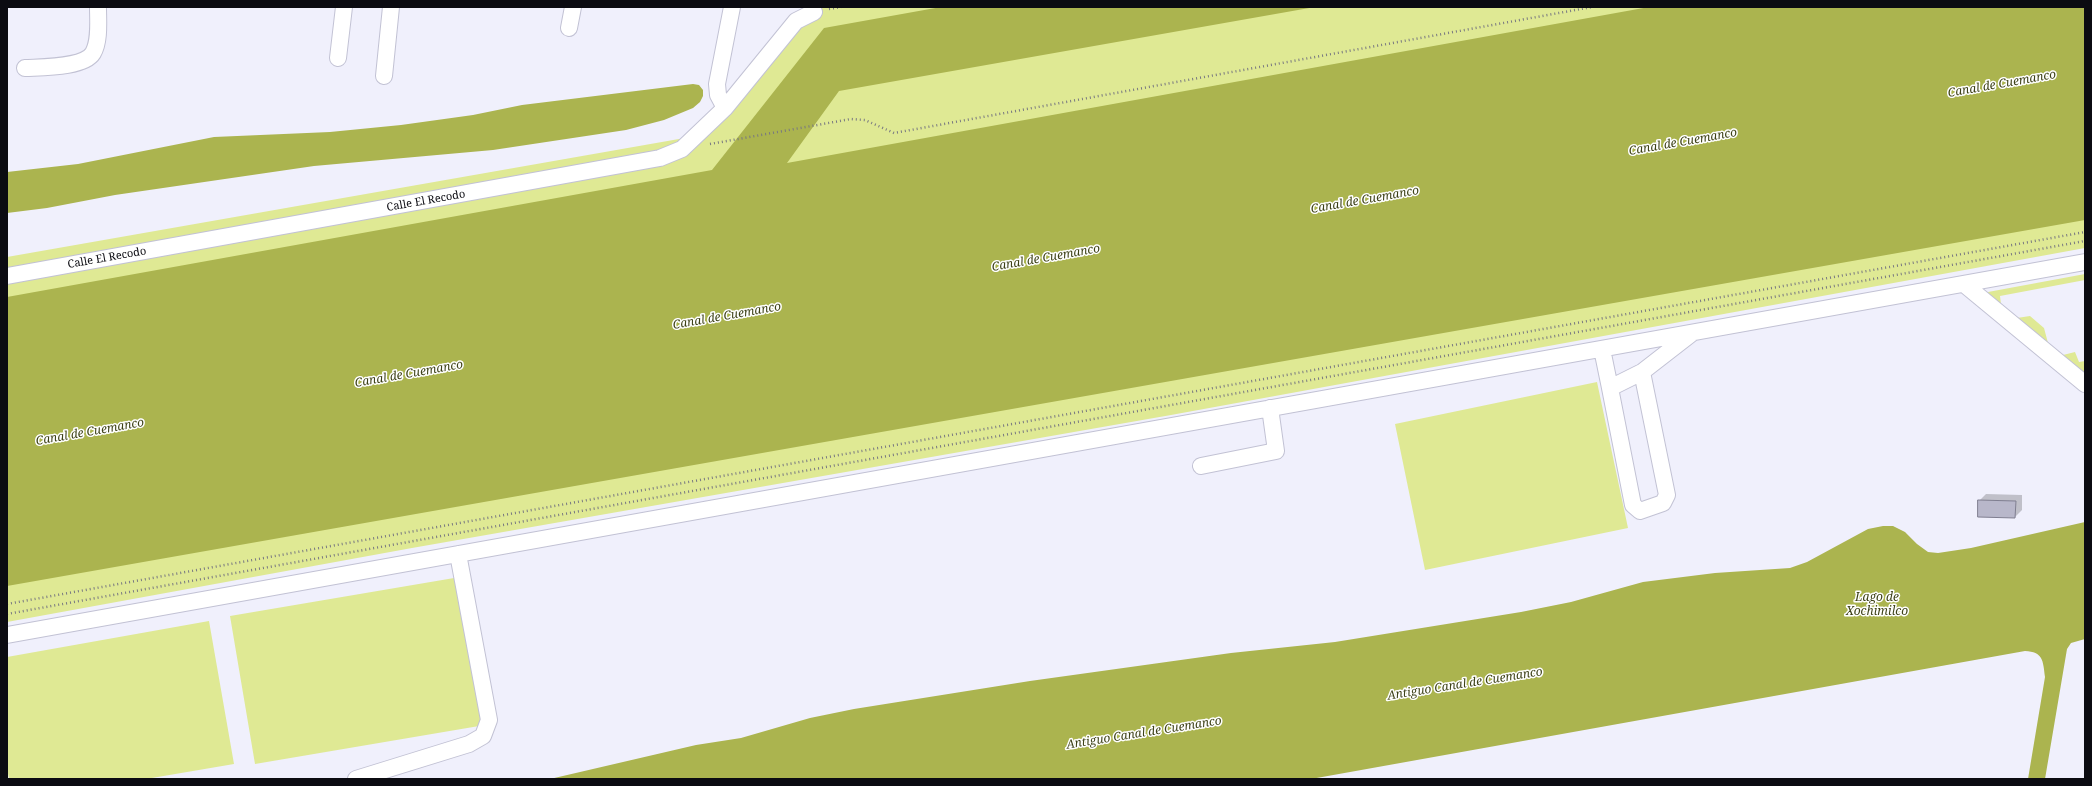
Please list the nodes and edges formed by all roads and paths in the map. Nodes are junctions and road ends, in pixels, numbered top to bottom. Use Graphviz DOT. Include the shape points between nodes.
graph roads {
  1 [pos="98,7"];
  2 [pos="344,7"];
  3 [pos="390,7"];
  4 [pos="573,7"];
  5 [pos="732,7"];
  6 [pos="1592,7"];
  7 [pos="814,12"];
  8 [pos="569,28"];
  9 [pos="338,58"];
  10 [pos="25,68"];
  11 [pos="384,76"];
  12 [pos="725,108"];
  13 [pos="682,149"];
  14 [pos="2085,232"];
  15 [pos="2085,241"];
  16 [pos="2085,262"];
  17 [pos="7,276"];
  18 [pos="1964,284"];
  19 [pos="1692,332"];
  20 [pos="1602,349"];
  21 [pos="1642,372"];
  22 [pos="2085,384"];
  23 [pos="1610,388"];
  24 [pos="1270,408"];
  25 [pos="1201,466"];
  26 [pos="458,554"];
  27 [pos="7,604"];
  28 [pos="7,614"];
  29 [pos="7,635"];
  30 [pos="356,779"];
  1 -- 10 [label="street" via="97,38 93,54 81,63"];
  2 -- 9 [label="street"];
  3 -- 11 [label="street"];
  4 -- 8 [label="street"];
  5 -- 12 [label="street" via="717,84 718,95"];
  6 -- 13 [label="path" via="894,133 865,120 851,119"];
  7 -- 12 [label="street, Calle El Recodo" via="796,20"];
  12 -- 13 [label="street, Calle El Recodo"];
  13 -- 17 [label="street, Calle El Recodo" via="652,160"];
  14 -- 27 [label="path"];
  15 -- 28 [label="path"];
  16 -- 18 [label="street"];
  18 -- 19 [label="street"];
  18 -- 22 [label="street"];
  19 -- 20 [label="street"];
  19 -- 21 [label="street"];
  20 -- 23 [label="street"];
  20 -- 24 [label="street"];
  21 -- 23 [label="street"];
  21 -- 23 [label="street" via="1667,495 1663,503 1640,511 1633,505"];
  24 -- 25 [label="street" via="1276,451"];
  24 -- 26 [label="street"];
  26 -- 29 [label="street"];
  26 -- 30 [label="street" via="490,720 483,736 469,744"];
}
